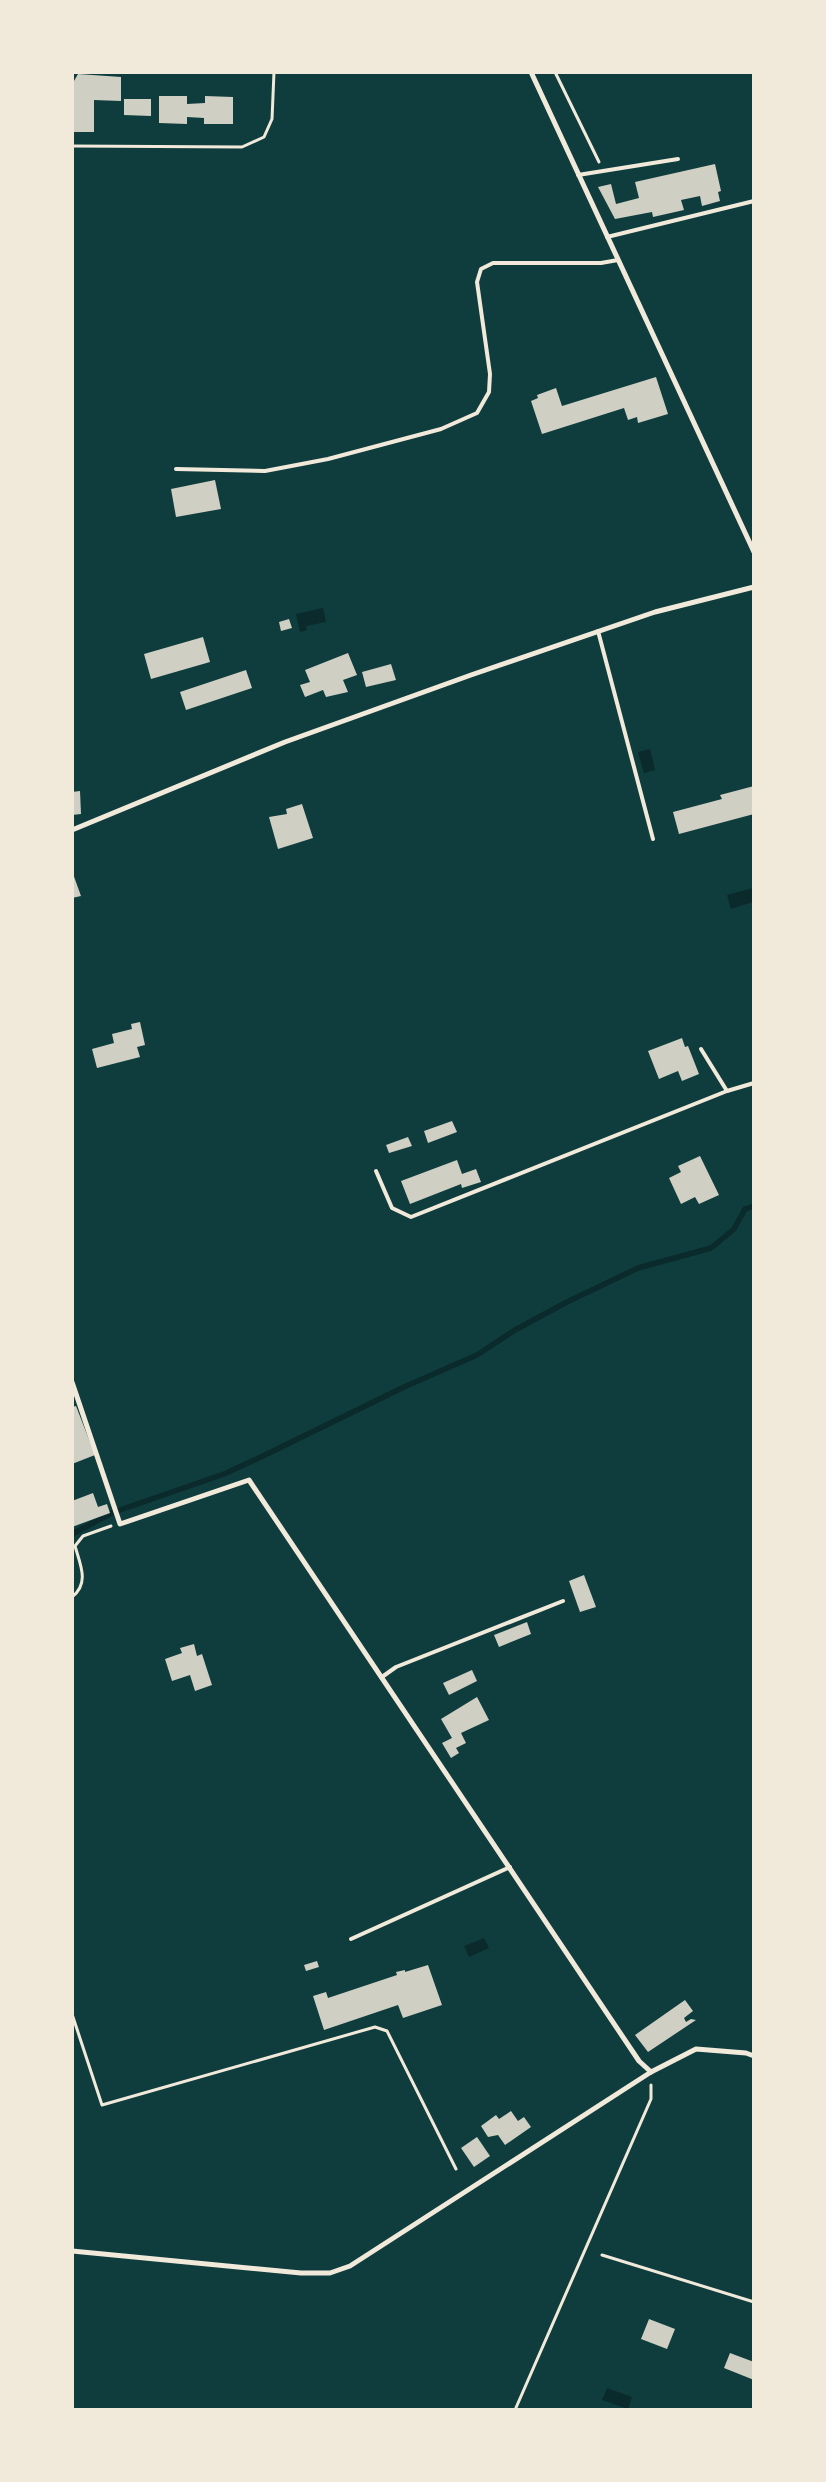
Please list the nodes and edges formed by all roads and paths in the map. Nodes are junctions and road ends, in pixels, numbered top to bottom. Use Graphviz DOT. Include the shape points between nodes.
graph roads {
  1 [pos="274,72"];
  2 [pos="531,72"];
  3 [pos="555,72"];
  4 [pos="72,146"];
  5 [pos="678,159"];
  6 [pos="604,169"];
  7 [pos="578,175"];
  8 [pos="754,201"];
  9 [pos="607,237"];
  10 [pos="618,260"];
  11 [pos="176,469"];
  12 [pos="754,552"];
  13 [pos="754,587"];
  14 [pos="598,631"];
  15 [pos="72,830"];
  16 [pos="653,839"];
  17 [pos="701,1049"];
  18 [pos="754,1083"];
  19 [pos="727,1091"];
  20 [pos="376,1171"];
  21 [pos="72,1382"];
  22 [pos="120,1524"];
  23 [pos="72,1597"];
  24 [pos="563,1601"];
  25 [pos="382,1677"];
  26 [pos="510,1867"];
  27 [pos="351,1939"];
  28 [pos="72,2014"];
  29 [pos="754,2056"];
  30 [pos="651,2072"];
  31 [pos="456,2169"];
  32 [pos="72,2251"];
  33 [pos="602,2255"];
  34 [pos="754,2302"];
  35 [pos="515,2410"];
  1 -- 4 [label="path" via="272,119 264,137 242,148"];
  2 -- 7 [label="street"];
  3 -- 6 [label="path" via="594,155"];
  5 -- 6 [label="lane"];
  6 -- 7 [label="lane"];
  7 -- 9 [label="street"];
  8 -- 9 [label="lane"];
  9 -- 10 [label="street"];
  10 -- 11 [label="lane" via="601,263 493,263 481,269 477,282 490,374 489,392 477,413 441,429 328,459 274,469"];
  10 -- 12 [label="street"];
  13 -- 14 [label="street" via="655,612"];
  14 -- 15 [label="street" via="285,742"];
  14 -- 16 [label="lane"];
  17 -- 19 [label="lane"];
  18 -- 19 [label="lane"];
  19 -- 20 [label="lane" via="411,1216 392,1208"];
  21 -- 22 [label="street"];
  22 -- 23 [label="path" via="83,1536 75,1546 84,1578 79,1592"];
  22 -- 25 [label="street" via="249,1480"];
  24 -- 25 [label="lane" via="396,1667"];
  25 -- 26 [label="street"];
  26 -- 27 [label="lane"];
  26 -- 30 [label="street" via="639,2061"];
  28 -- 31 [label="path" via="102,2105 375,2027 387,2031"];
  29 -- 30 [label="street" via="696,2049"];
  30 -- 32 [label="street" via="350,2266 330,2273"];
  30 -- 35 [label="path" via="651,2099"];
  33 -- 34 [label="path"];
}
